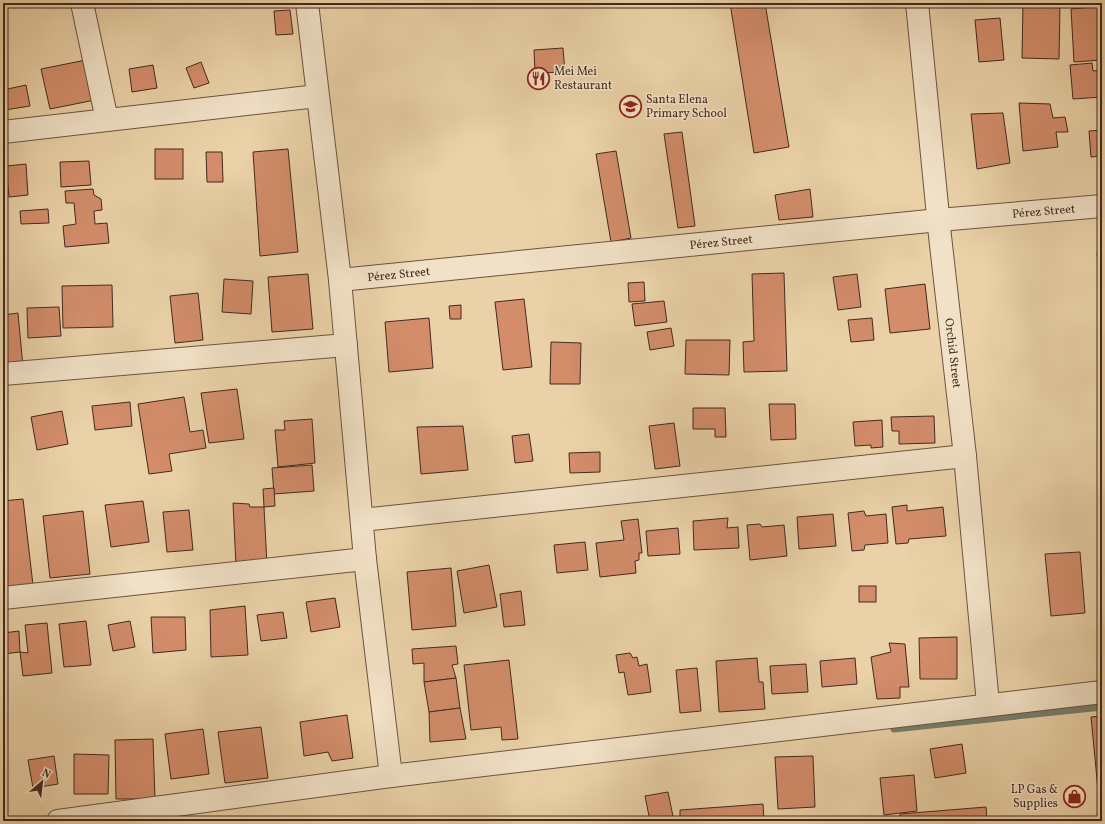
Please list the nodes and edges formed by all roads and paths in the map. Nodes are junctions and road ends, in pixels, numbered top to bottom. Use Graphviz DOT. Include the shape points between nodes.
graph roads {
  1 [pos="82,3"];
  2 [pos="307,3"];
  3 [pos="918,3"];
  4 [pos="317,96"];
  5 [pos="108,120"];
  6 [pos="3,132"];
  7 [pos="1102,206"];
  8 [pos="939,220"];
  9 [pos="340,280"];
  10 [pos="346,345"];
  11 [pos="3,374"];
  12 [pos="965,456"];
  13 [pos="362,520"];
  14 [pos="365,559"];
  15 [pos="3,598"];
  16 [pos="1102,692"];
  17 [pos="988,704"];
  18 [pos="391,776"];
  19 [pos="58,821"];
  1 -- 5 [label="street"];
  2 -- 4 [label="street"];
  3 -- 8 [label="street, Orchid Street"];
  4 -- 5 [label="street"];
  4 -- 9 [label="street"];
  5 -- 6 [label="street"];
  7 -- 8 [label="street, Pérez Street"];
  8 -- 9 [label="street, Pérez Street"];
  8 -- 12 [label="street, Orchid Street"];
  9 -- 10 [label="street"];
  10 -- 11 [label="street"];
  10 -- 13 [label="street"];
  12 -- 13 [label="street"];
  12 -- 17 [label="street, Orchid Street"];
  13 -- 14 [label="street"];
  14 -- 15 [label="street"];
  14 -- 18 [label="street"];
  16 -- 17 [label="street"];
  17 -- 18 [label="street"];
  18 -- 19 [label="street"];
}
